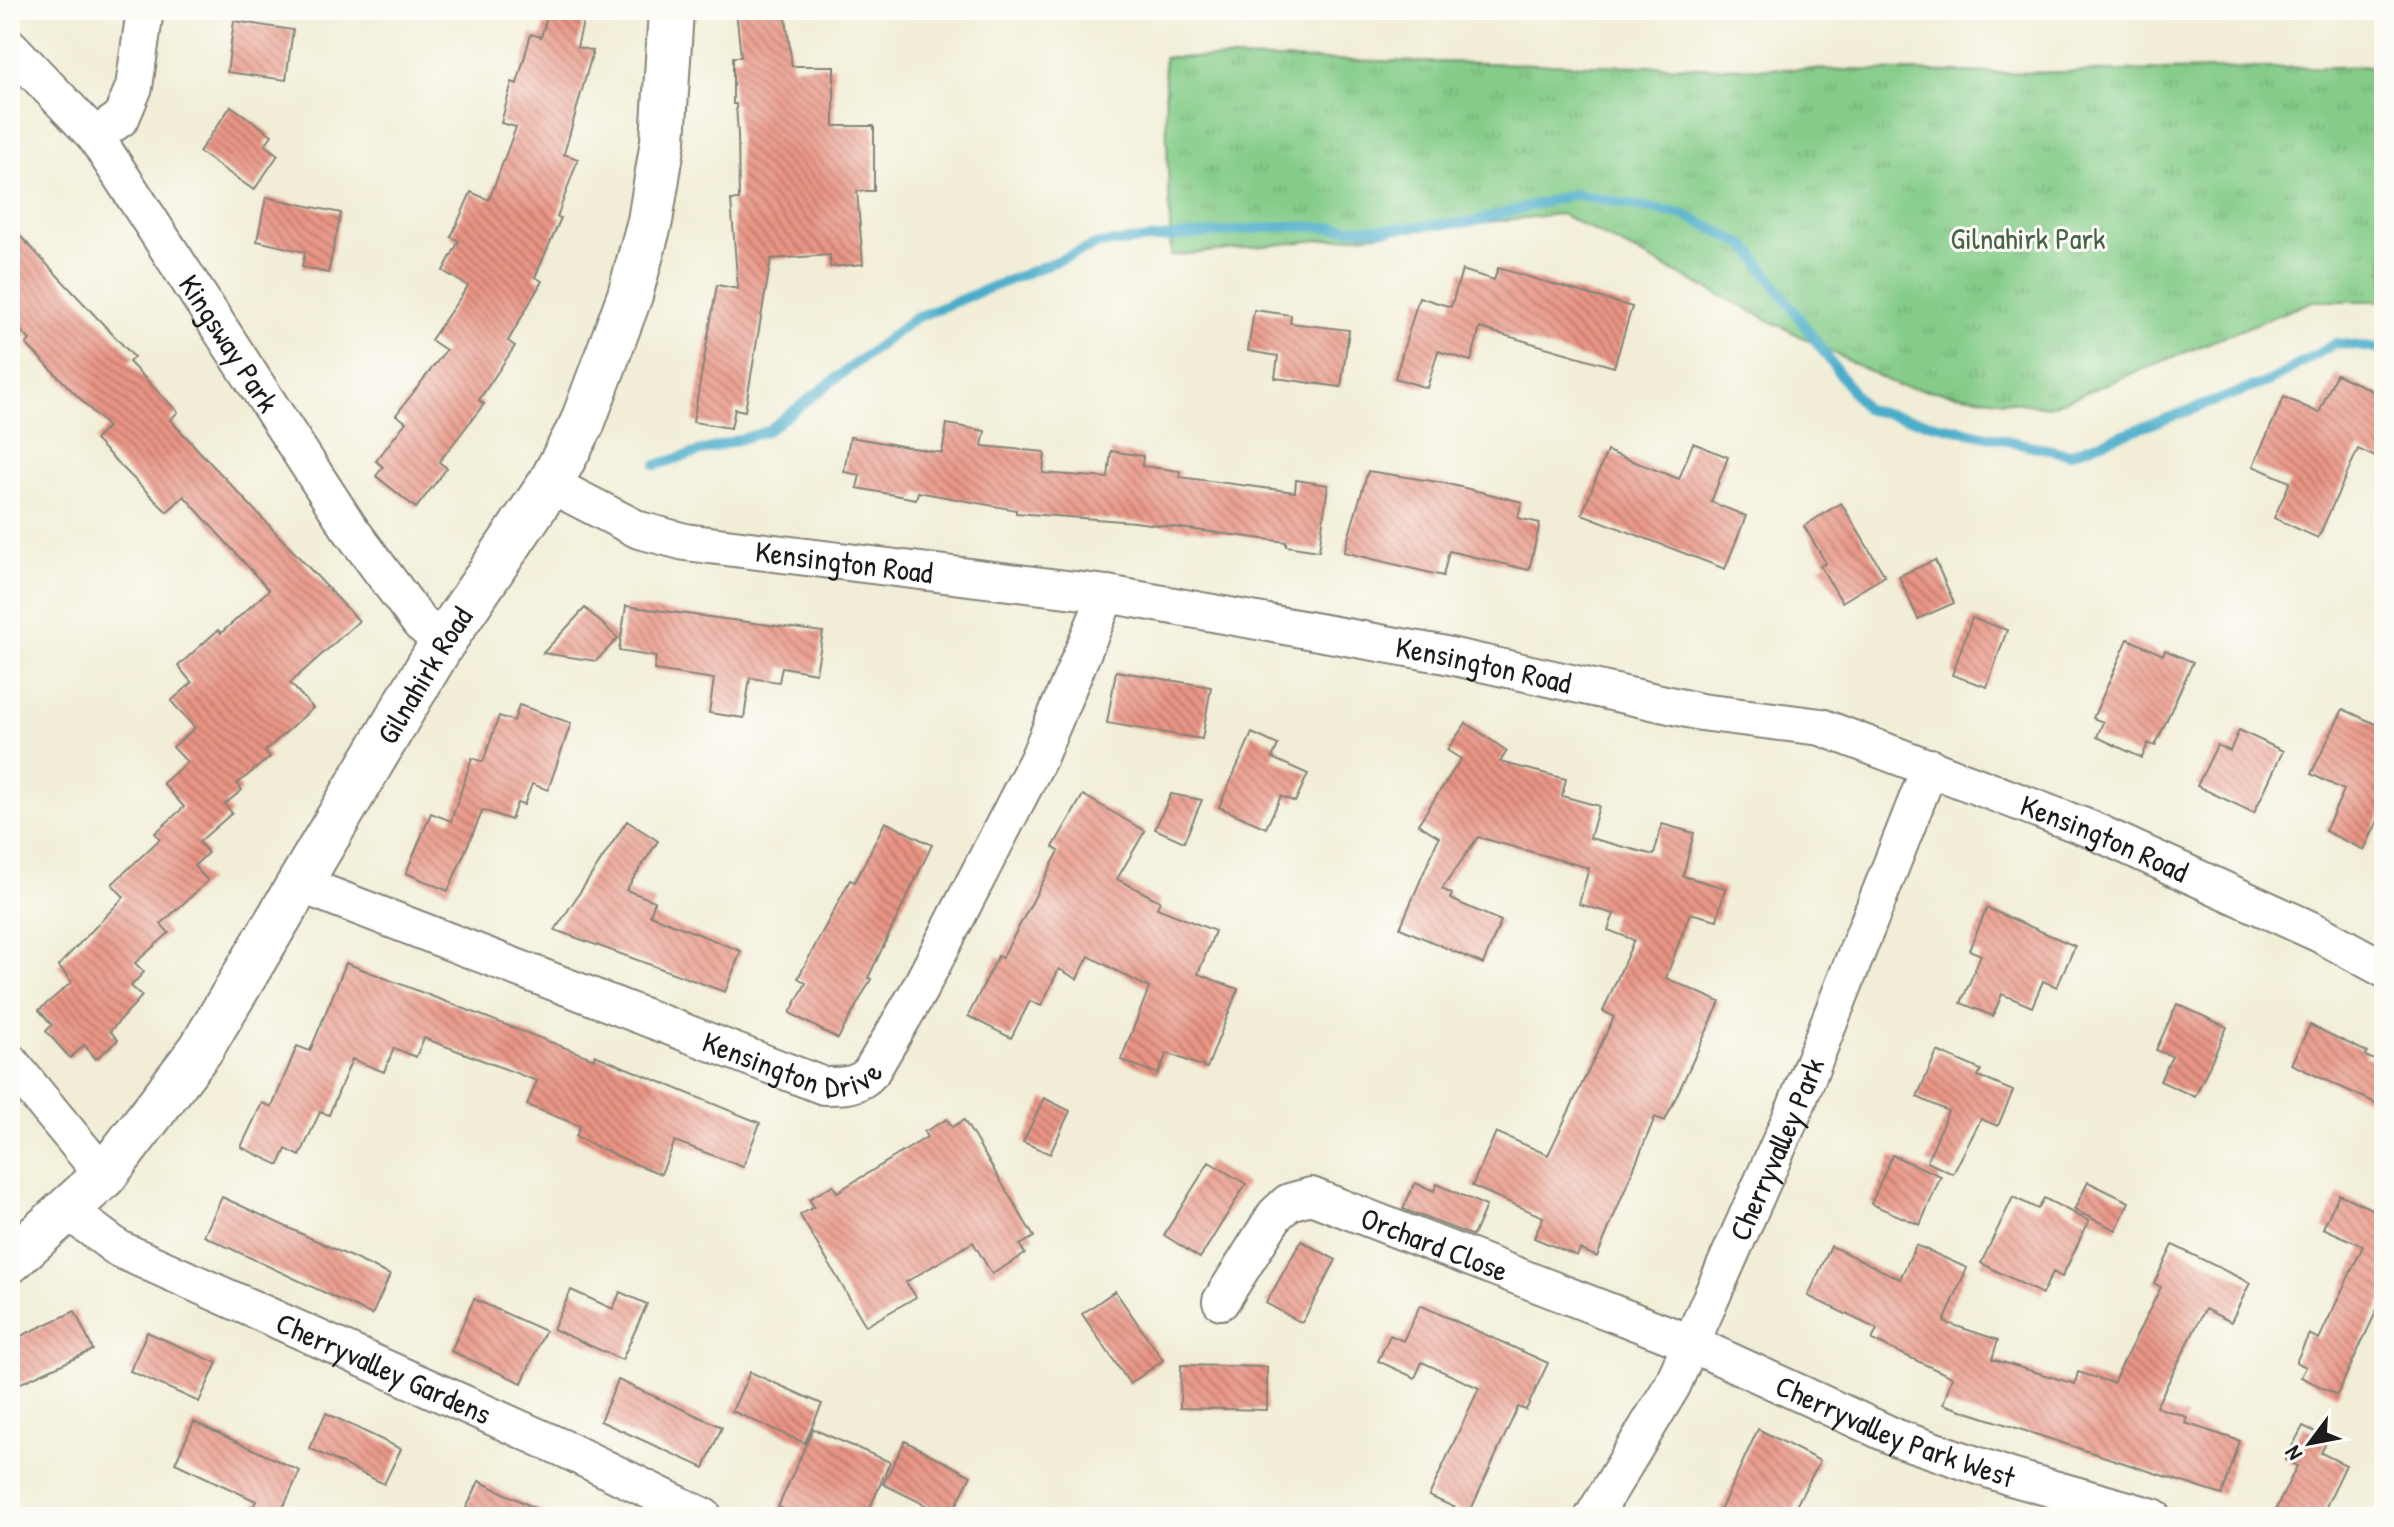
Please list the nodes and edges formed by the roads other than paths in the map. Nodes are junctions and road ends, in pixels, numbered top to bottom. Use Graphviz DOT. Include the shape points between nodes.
graph roads {
  1 [pos="145,10"];
  2 [pos="671,10"];
  3 [pos="10,47"];
  4 [pos="95,136"];
  5 [pos="550,484"];
  6 [pos="1107,594"];
  7 [pos="443,642"];
  8 [pos="1930,767"];
  9 [pos="300,884"];
  10 [pos="2384,969"];
  11 [pos="10,1062"];
  12 [pos="104,1176"];
  13 [pos="68,1211"];
  14 [pos="10,1261"];
  15 [pos="1221,1301"];
  16 [pos="1690,1343"];
  17 [pos="704,1517"];
  18 [pos="1593,1517"];
  19 [pos="2153,1517"];
  1 -- 4 [label="street" via="134,87 121,118"];
  2 -- 5 [label="street, Gilnahirk Road" via="663,141 650,221 604,368"];
  3 -- 4 [label="street, Kingsway Park"];
  4 -- 7 [label="street, Kingsway Park" via="348,526 420,623"];
  5 -- 6 [label="street, Kensington Road" via="639,530 685,542"];
  5 -- 7 [label="street, Gilnahirk Road"];
  6 -- 8 [label="street, Kensington Road" via="1441,654 1701,712 1821,727"];
  6 -- 9 [label="street, Kensington Drive" via="1038,759 918,992 871,1072 847,1087 824,1086"];
  7 -- 9 [label="street, Gilnahirk Road"];
  8 -- 10 [label="street, Kensington Road" via="2170,864"];
  8 -- 16 [label="street, Cherryvalley Park" via="1796,1106"];
  9 -- 12 [label="street, Gilnahirk Road" via="201,1049"];
  11 -- 12 [label="street"];
  12 -- 13 [label="street, Gilnahirk Road"];
  13 -- 14 [label="street, Gilnahirk Road"];
  13 -- 17 [label="street, Cherryvalley Gardens" via="119,1249"];
  15 -- 16 [label="street, Orchard Close" via="1275,1215 1289,1202 1311,1196"];
  16 -- 18 [label="street, Cherryvalley Park" via="1672,1386"];
  16 -- 19 [label="street, Cherryvalley Park West" via="1897,1438"];
}
